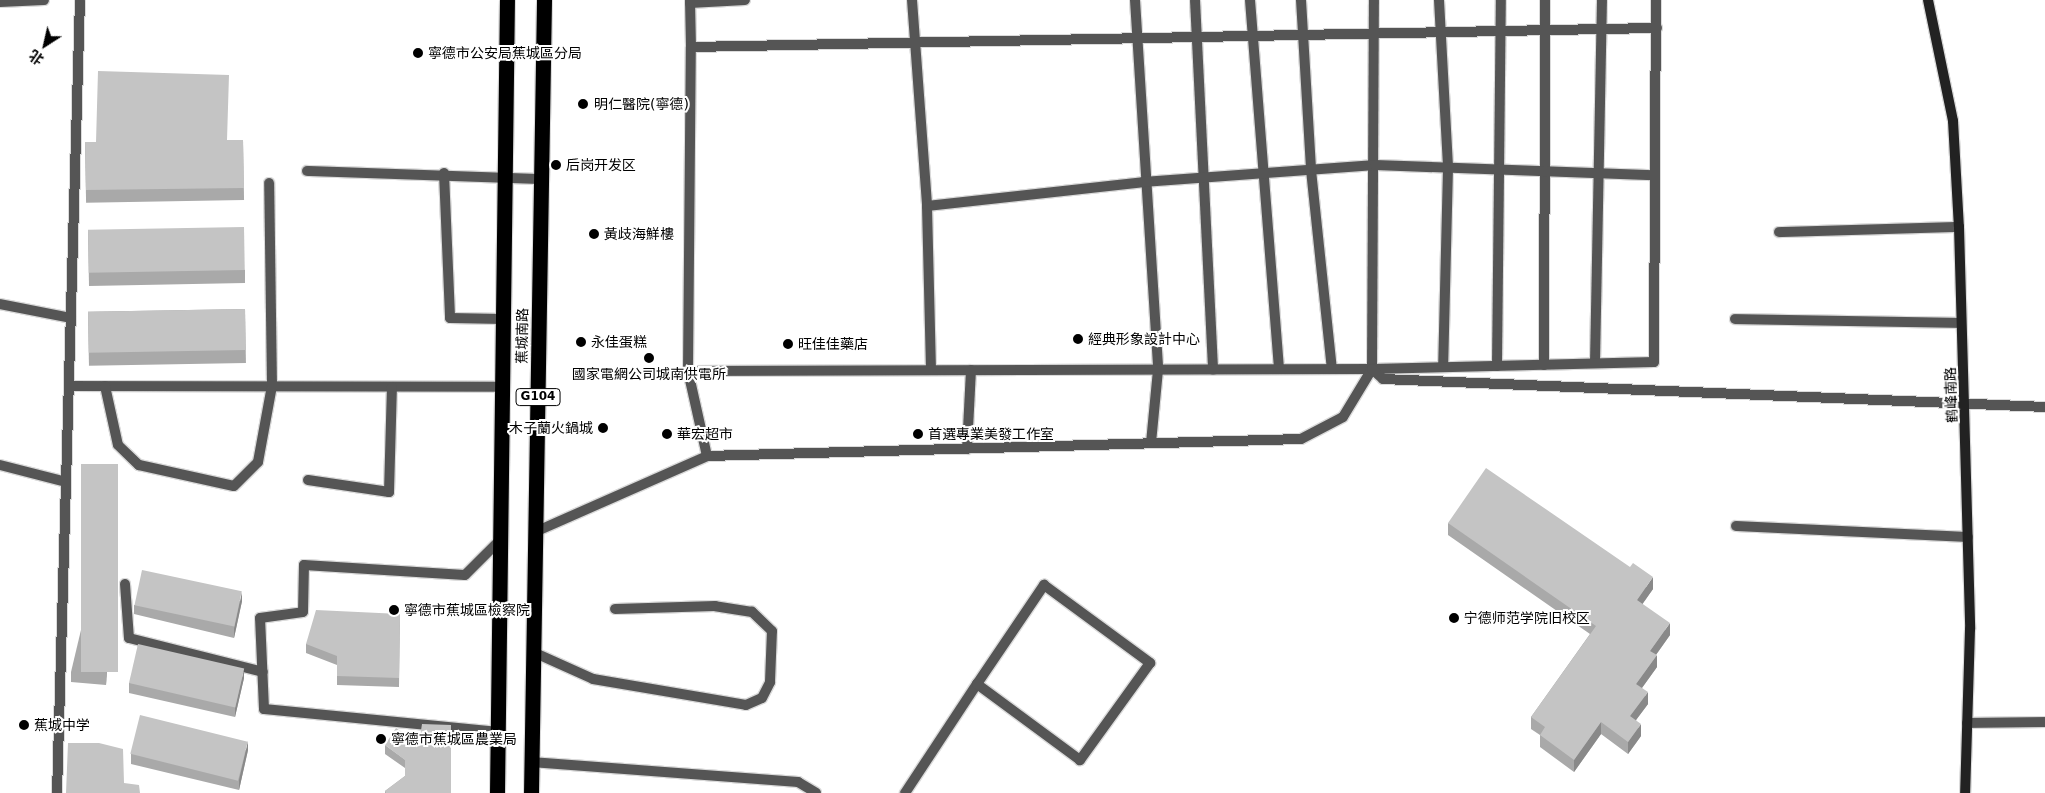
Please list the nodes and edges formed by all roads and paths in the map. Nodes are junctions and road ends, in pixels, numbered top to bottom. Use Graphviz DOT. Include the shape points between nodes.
graph roads {
  1 [pos="44,0"];
  2 [pos="80,0"];
  3 [pos="507,0"];
  4 [pos="544,0"];
  5 [pos="745,0"];
  6 [pos="912,0"];
  7 [pos="1134,0"];
  8 [pos="1196,0"];
  9 [pos="1250,0"];
  10 [pos="1301,0"];
  11 [pos="1374,0"];
  12 [pos="1439,0"];
  13 [pos="1501,0"];
  14 [pos="1545,0"];
  15 [pos="1602,0"];
  16 [pos="1656,0"];
  17 [pos="1928,0"];
  18 [pos="0,2"];
  19 [pos="690,2"];
  20 [pos="1657,28"];
  21 [pos="1602,29"];
  22 [pos="1545,30"];
  23 [pos="1502,31"];
  24 [pos="1439,32"];
  25 [pos="1375,33"];
  26 [pos="1305,35"];
  27 [pos="1254,36"];
  28 [pos="1196,37"];
  29 [pos="1137,38"];
  30 [pos="915,43"];
  31 [pos="691,48"];
  32 [pos="1375,165"];
  33 [pos="1448,168"];
  34 [pos="1311,170"];
  35 [pos="1500,170"];
  36 [pos="307,171"];
  37 [pos="1542,171"];
  38 [pos="444,173"];
  39 [pos="1267,173"];
  40 [pos="1597,173"];
  41 [pos="1654,175"];
  42 [pos="505,177"];
  43 [pos="1206,178"];
  44 [pos="541,179"];
  45 [pos="1143,182"];
  46 [pos="269,183"];
  47 [pos="927,206"];
  48 [pos="1959,227"];
  49 [pos="1779,232"];
  50 [pos="0,304"];
  51 [pos="71,318"];
  52 [pos="1735,318"];
  53 [pos="503,319"];
  54 [pos="1960,322"];
  55 [pos="1595,364"];
  56 [pos="1544,365"];
  57 [pos="1497,366"];
  58 [pos="1443,367"];
  59 [pos="1279,369"];
  60 [pos="1332,369"];
  61 [pos="1372,369"];
  62 [pos="931,370"];
  63 [pos="971,370"];
  64 [pos="1158,370"];
  65 [pos="1213,370"];
  66 [pos="688,371"];
  67 [pos="68,386"];
  68 [pos="105,386"];
  69 [pos="272,386"];
  70 [pos="392,387"];
  71 [pos="502,387"];
  72 [pos="1965,404"];
  73 [pos="2045,407"];
  74 [pos="1151,443"];
  75 [pos="966,449"];
  76 [pos="707,456"];
  77 [pos="0,465"];
  78 [pos="308,480"];
  79 [pos="66,482"];
  80 [pos="1736,526"];
  81 [pos="535,532"];
  82 [pos="1968,537"];
  83 [pos="501,539"];
  84 [pos="125,584"];
  85 [pos="615,609"];
  86 [pos="533,652"];
  87 [pos="262,672"];
  88 [pos="977,684"];
  89 [pos="2045,722"];
  90 [pos="1967,723"];
  91 [pos="498,732"];
  92 [pos="531,762"];
  93 [pos="798,782"];
  94 [pos="57,793"];
  95 [pos="497,793"];
  96 [pos="532,793"];
  97 [pos="799,793"];
  98 [pos="816,793"];
  99 [pos="906,793"];
  100 [pos="1965,793"];
  1 -- 18 [label="street"];
  2 -- 51 [label="street"];
  3 -- 42 [label="highway, 蕉城南路 / G104"];
  4 -- 44 [label="highway, 蕉城南路 / G104"];
  5 -- 19 [label="street"];
  6 -- 30 [label="street"];
  7 -- 29 [label="street"];
  8 -- 28 [label="street"];
  9 -- 27 [label="street"];
  10 -- 26 [label="street"];
  11 -- 25 [label="street"];
  12 -- 24 [label="street"];
  13 -- 23 [label="street"];
  14 -- 22 [label="street"];
  15 -- 21 [label="street"];
  16 -- 20 [label="street"];
  17 -- 48 [label="street, 鹤峰南路" via="1953,122"];
  19 -- 31 [label="street"];
  20 -- 21 [label="street"];
  20 -- 41 [label="street"];
  21 -- 22 [label="street"];
  21 -- 40 [label="street"];
  22 -- 23 [label="street"];
  22 -- 37 [label="street"];
  23 -- 24 [label="street"];
  23 -- 35 [label="street"];
  24 -- 25 [label="street"];
  24 -- 33 [label="street"];
  25 -- 26 [label="street"];
  25 -- 32 [label="street"];
  26 -- 27 [label="street"];
  26 -- 34 [label="street"];
  27 -- 28 [label="street"];
  27 -- 39 [label="street"];
  28 -- 29 [label="street"];
  28 -- 43 [label="street"];
  29 -- 30 [label="street"];
  29 -- 45 [label="street"];
  30 -- 31 [label="street"];
  30 -- 47 [label="street"];
  31 -- 66 [label="street"];
  32 -- 33 [label="street"];
  32 -- 34 [label="street"];
  32 -- 61 [label="street"];
  33 -- 35 [label="street"];
  33 -- 58 [label="street"];
  34 -- 39 [label="street"];
  34 -- 60 [label="street"];
  35 -- 37 [label="street"];
  35 -- 57 [label="street"];
  36 -- 38 [label="street"];
  37 -- 40 [label="street"];
  37 -- 56 [label="street"];
  38 -- 42 [label="street"];
  38 -- 53 [label="street" via="450,318"];
  39 -- 43 [label="street"];
  39 -- 59 [label="street"];
  40 -- 41 [label="street"];
  40 -- 55 [label="street"];
  41 -- 55 [label="street" via="1654,362"];
  42 -- 44 [label="street"];
  42 -- 53 [label="highway, 蕉城南路 / G104"];
  43 -- 45 [label="street"];
  43 -- 65 [label="street"];
  44 -- 81 [label="highway, 蕉城南路 / G104"];
  45 -- 47 [label="street"];
  45 -- 64 [label="street"];
  46 -- 69 [label="street"];
  47 -- 62 [label="street"];
  48 -- 49 [label="street"];
  48 -- 54 [label="street, 鹤峰南路"];
  50 -- 51 [label="street"];
  51 -- 67 [label="street"];
  52 -- 54 [label="street"];
  53 -- 71 [label="highway, 蕉城南路 / G104"];
  54 -- 72 [label="street, 鹤峰南路"];
  55 -- 56 [label="street"];
  56 -- 57 [label="street"];
  57 -- 58 [label="street"];
  58 -- 61 [label="street"];
  59 -- 60 [label="street"];
  59 -- 65 [label="street"];
  60 -- 61 [label="street"];
  61 -- 72 [label="street" via="1383,379"];
  61 -- 74 [label="street" via="1343,417 1301,439"];
  62 -- 63 [label="street"];
  62 -- 66 [label="street"];
  63 -- 64 [label="street"];
  63 -- 75 [label="street"];
  64 -- 65 [label="street"];
  64 -- 74 [label="street"];
  66 -- 76 [label="street"];
  67 -- 68 [label="street"];
  67 -- 79 [label="street"];
  68 -- 69 [label="street"];
  68 -- 69 [label="street" via="118,445 139,465 234,486 258,462"];
  69 -- 70 [label="street"];
  70 -- 71 [label="street"];
  70 -- 78 [label="street" via="388,492"];
  71 -- 83 [label="highway, 蕉城南路 / G104"];
  72 -- 73 [label="street"];
  72 -- 82 [label="street, 鹤峰南路"];
  74 -- 75 [label="street"];
  75 -- 76 [label="street"];
  76 -- 81 [label="street"];
  77 -- 79 [label="street"];
  79 -- 94 [label="street"];
  80 -- 82 [label="street"];
  81 -- 86 [label="highway, 蕉城南路 / G104"];
  82 -- 90 [label="street, 鹤峰南路"];
  83 -- 87 [label="street" via="465,575 304,565 303,612 260,618"];
  83 -- 91 [label="highway, 蕉城南路 / G104"];
  84 -- 87 [label="street" via="129,638"];
  85 -- 86 [label="street" via="715,606 752,612 772,631 770,682 762,698 746,705 593,679"];
  86 -- 92 [label="highway, 蕉城南路 / G104"];
  87 -- 91 [label="street" via="264,709"];
  88 -- 88 [label="street" via="1044,585 1150,663 1080,760"];
  88 -- 99 [label="street"];
  89 -- 90 [label="street"];
  90 -- 100 [label="street, 鹤峰南路"];
  91 -- 95 [label="highway, 蕉城南路 / G104"];
  92 -- 93 [label="street"];
  92 -- 96 [label="highway, 蕉城南路 / G104"];
  93 -- 97 [label="street"];
  93 -- 98 [label="street"];
}
